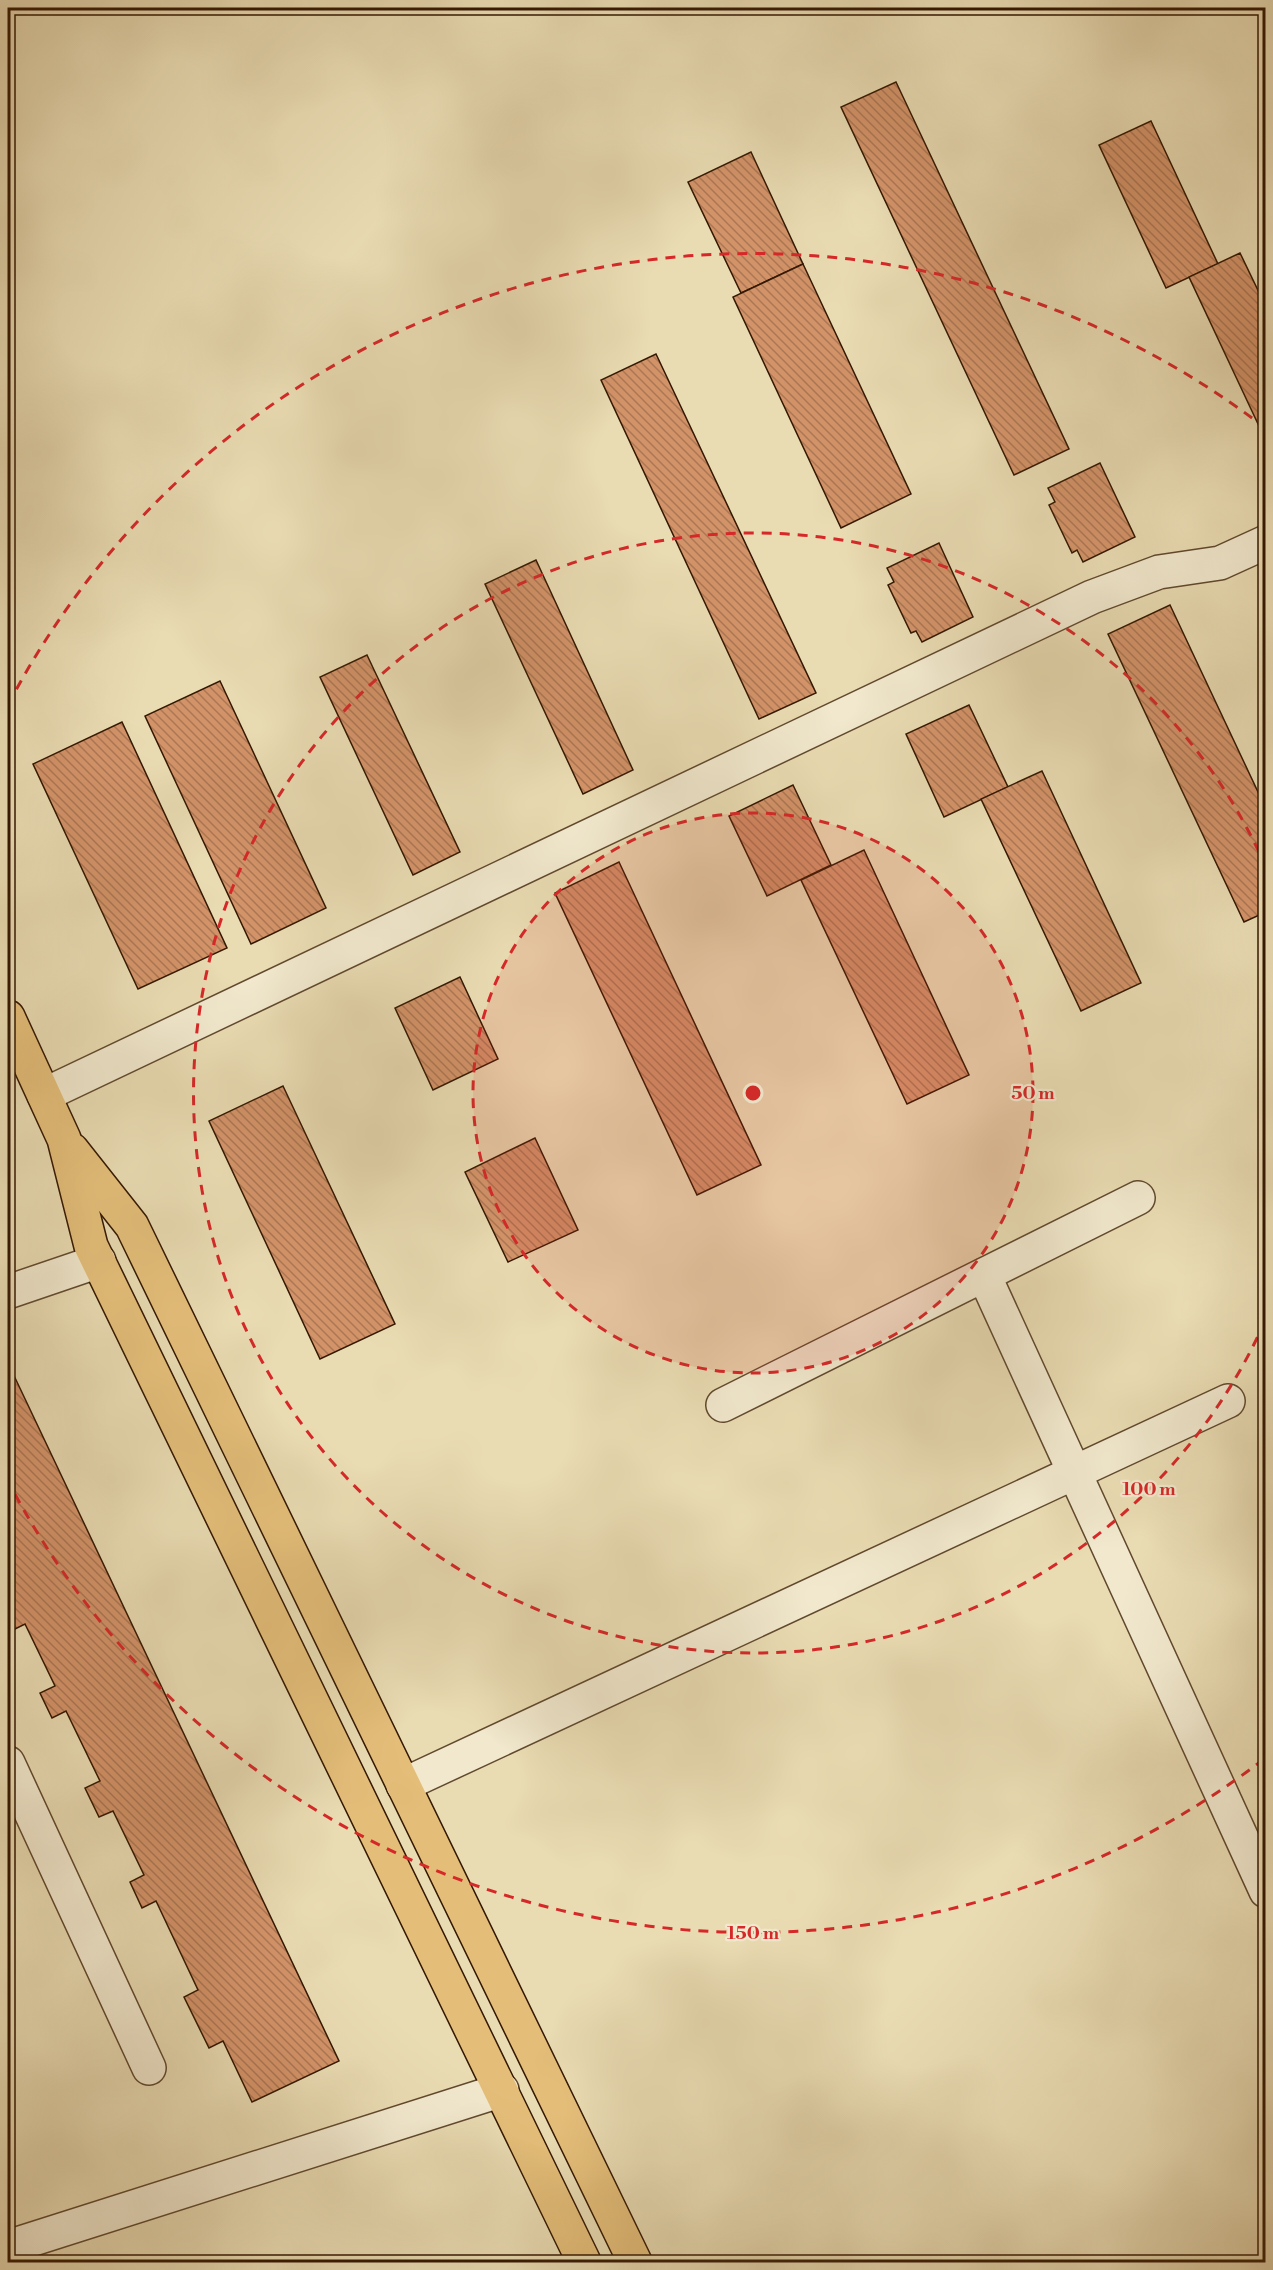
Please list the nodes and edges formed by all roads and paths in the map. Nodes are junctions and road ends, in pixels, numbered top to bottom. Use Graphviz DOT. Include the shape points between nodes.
graph roads {
  1 [pos="1266,542"];
  2 [pos="8,1017"];
  3 [pos="44,1095"];
  4 [pos="64,1139"];
  5 [pos="1138,1198"];
  6 [pos="99,1261"];
  7 [pos="984,1275"];
  8 [pos="8,1292"];
  9 [pos="1228,1401"];
  10 [pos="723,1405"];
  11 [pos="1074,1473"];
  12 [pos="8,1763"];
  13 [pos="403,1785"];
  14 [pos="1266,1891"];
  15 [pos="149,2068"];
  16 [pos="502,2090"];
  17 [pos="18,2251"];
  18 [pos="584,2262"];
  19 [pos="635,2262"];
  1 -- 3 [label="street" via="1220,563 1159,572 1092,597"];
  2 -- 3 [label="main road"];
  3 -- 4 [label="main road"];
  4 -- 6 [label="main road"];
  4 -- 13 [label="main road" via="132,1226"];
  5 -- 7 [label="street"];
  6 -- 8 [label="street"];
  6 -- 16 [label="main road"];
  7 -- 10 [label="street"];
  7 -- 11 [label="street"];
  9 -- 11 [label="street"];
  11 -- 13 [label="street"];
  11 -- 14 [label="street"];
  12 -- 15 [label="street"];
  13 -- 19 [label="main road"];
  16 -- 17 [label="street"];
  16 -- 18 [label="main road"];
}
